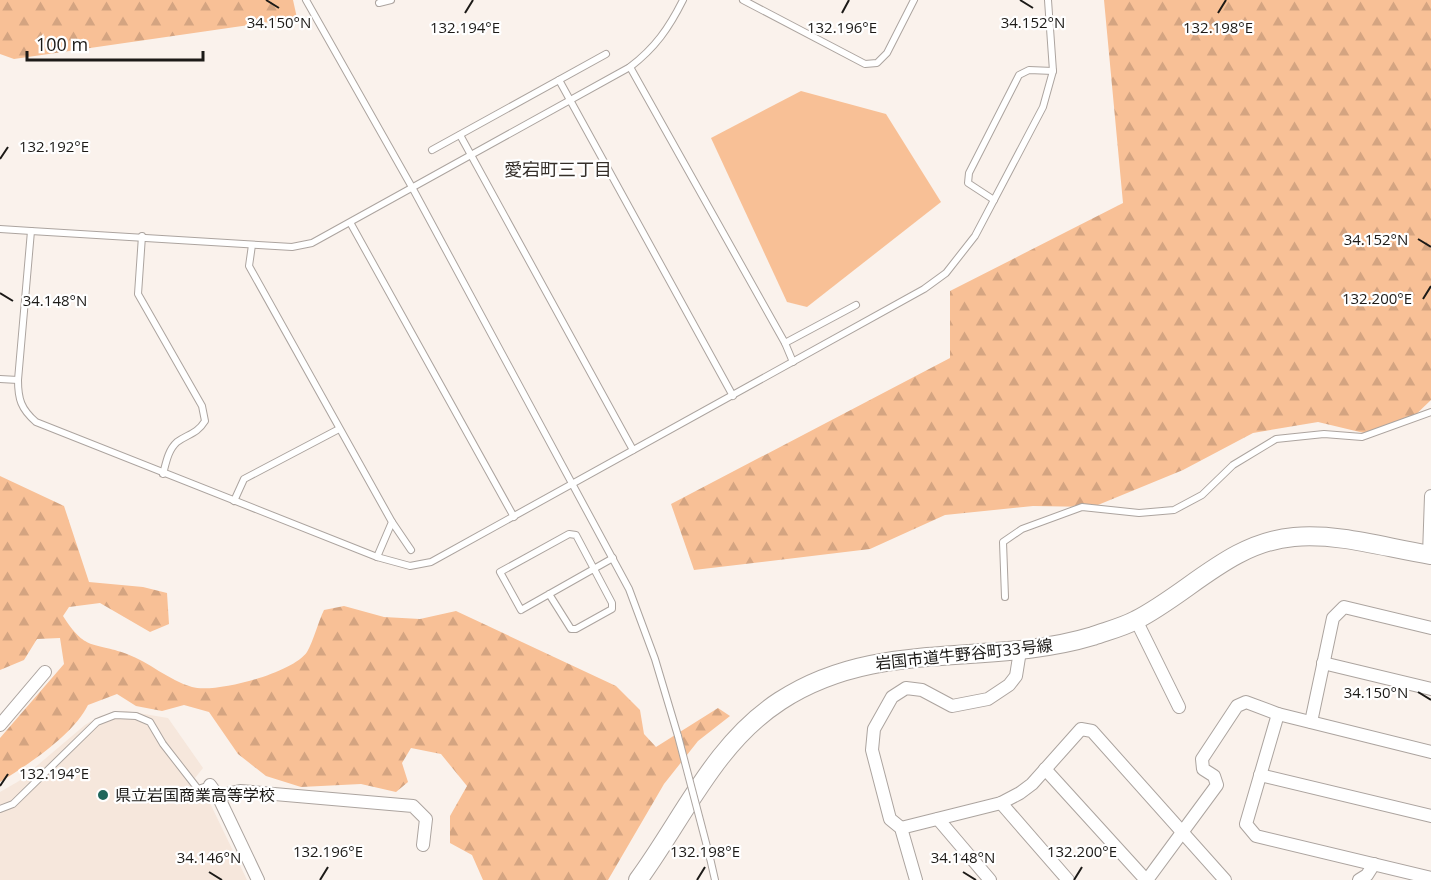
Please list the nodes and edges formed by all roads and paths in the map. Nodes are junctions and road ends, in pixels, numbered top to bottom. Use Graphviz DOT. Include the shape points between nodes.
graph roads {
  1 [pos="306,0"];
  2 [pos="392,0"];
  3 [pos="683,0"];
  4 [pos="743,0"];
  5 [pos="914,0"];
  6 [pos="1048,0"];
  7 [pos="379,3"];
  8 [pos="606,54"];
  9 [pos="630,67"];
  10 [pos="1053,70"];
  11 [pos="559,80"];
  12 [pos="571,100"];
  13 [pos="460,135"];
  14 [pos="432,150"];
  15 [pos="471,155"];
  16 [pos="413,189"];
  17 [pos="994,200"];
  18 [pos="351,224"];
  19 [pos="0,229"];
  20 [pos="31,231"];
  21 [pos="142,236"];
  22 [pos="252,246"];
  23 [pos="856,305"];
  24 [pos="785,343"];
  25 [pos="793,362"];
  26 [pos="0,379"];
  27 [pos="18,380"];
  28 [pos="733,396"];
  29 [pos="1431,412"];
  30 [pos="339,429"];
  31 [pos="633,450"];
  32 [pos="163,474"];
  33 [pos="573,483"];
  34 [pos="1431,496"];
  35 [pos="234,501"];
  36 [pos="514,517"];
  37 [pos="392,522"];
  38 [pos="411,550"];
  39 [pos="1430,555"];
  40 [pos="378,556"];
  41 [pos="613,558"];
  42 [pos="594,569"];
  43 [pos="549,594"];
  44 [pos="1005,597"];
  45 [pos="1136,620"];
  46 [pos="1431,628"];
  47 [pos="1020,651"];
  48 [pos="1323,663"];
  49 [pos="45,672"];
  50 [pos="1431,689"];
  51 [pos="1179,706"];
  52 [pos="1278,714"];
  53 [pos="1311,722"];
  54 [pos="0,725"];
  55 [pos="1431,752"];
  56 [pos="1045,769"];
  57 [pos="1260,775"];
  58 [pos="210,785"];
  59 [pos="218,796"];
  60 [pos="1001,803"];
  61 [pos="0,809"];
  62 [pos="1431,816"];
  63 [pos="938,819"];
  64 [pos="901,828"];
  65 [pos="1183,832"];
  66 [pos="423,845"];
  67 [pos="710,858"];
  68 [pos="1374,864"];
  69 [pos="1431,878"];
  70 [pos="258,880"];
  71 [pos="638,880"];
  72 [pos="710,880"];
  73 [pos="715,880"];
  74 [pos="916,880"];
  75 [pos="990,880"];
  76 [pos="1068,880"];
  77 [pos="1146,880"];
  78 [pos="1225,880"];
  79 [pos="1359,880"];
  1 -- 16 [label="lane"];
  2 -- 7 [label="lane"];
  3 -- 9 [label="lane" via="668,30 649,53"];
  4 -- 5 [label="lane" via="865,63 877,63 887,53"];
  6 -- 10 [label="lane"];
  8 -- 11 [label="lane"];
  9 -- 12 [label="lane"];
  9 -- 24 [label="lane"];
  10 -- 17 [label="lane" via="1043,107"];
  10 -- 17 [label="lane" via="1029,70 1019,75 969,173 974,189"];
  11 -- 12 [label="lane"];
  11 -- 13 [label="lane"];
  12 -- 15 [label="lane"];
  12 -- 28 [label="lane"];
  13 -- 14 [label="lane"];
  13 -- 15 [label="lane"];
  15 -- 16 [label="lane"];
  15 -- 31 [label="lane"];
  16 -- 18 [label="lane"];
  16 -- 33 [label="lane"];
  17 -- 25 [label="lane" via="975,236 946,273 924,290"];
  18 -- 22 [label="lane" via="292,248"];
  18 -- 36 [label="lane"];
  19 -- 20 [label="lane"];
  20 -- 21 [label="lane"];
  20 -- 27 [label="lane"];
  21 -- 22 [label="lane"];
  21 -- 32 [label="lane" via="138,294 202,406 205,421 199,431 178,442 169,453"];
  22 -- 30 [label="lane" via="249,266"];
  23 -- 24 [label="lane"];
  24 -- 25 [label="lane"];
  25 -- 28 [label="lane"];
  26 -- 27 [label="lane"];
  27 -- 32 [label="lane" via="18,399 36,422"];
  28 -- 31 [label="lane"];
  29 -- 44 [label="lane" via="1362,437 1324,434 1276,439 1233,465 1202,495 1174,510 1139,513 1082,507 1023,529 1003,542"];
  30 -- 35 [label="lane" via="244,479"];
  30 -- 37 [label="lane"];
  31 -- 33 [label="lane"];
  32 -- 35 [label="lane"];
  33 -- 36 [label="lane"];
  33 -- 41 [label="lane"];
  34 -- 39 [label="street"];
  35 -- 40 [label="lane"];
  36 -- 40 [label="lane" via="431,562 410,566"];
  37 -- 38 [label="lane"];
  37 -- 40 [label="lane"];
  39 -- 45 [label="street, 岩国市道牛野谷町33号線" via="1337,538 1293,537 1239,554"];
  41 -- 42 [label="lane"];
  41 -- 67 [label="lane, bridge" via="655,659"];
  42 -- 43 [label="lane"];
  42 -- 43 [label="lane" via="612,609 576,629 567,625"];
  42 -- 43 [label="lane" via="576,536 569,534 500,572 521,610"];
  45 -- 47 [label="street, 岩国市道牛野谷町33号線" via="1093,636"];
  45 -- 51 [label="street"];
  46 -- 48 [label="street" via="1344,607 1333,618"];
  47 -- 64 [label="street" via="1016,676 1010,685 988,699 952,706 914,688 906,688 892,697 874,729 872,750 890,819"];
  47 -- 71 [label="street, 岩国市道牛野谷町33号線" via="861,665 828,675 780,701 758,717 722,756"];
  48 -- 50 [label="street"];
  48 -- 53 [label="street"];
  49 -- 54 [label="street"];
  52 -- 53 [label="street"];
  52 -- 57 [label="street"];
  52 -- 65 [label="street" via="1246,702 1237,706 1202,759 1203,769 1214,776 1217,785"];
  53 -- 55 [label="street"];
  56 -- 60 [label="street" via="1032,784"];
  56 -- 65 [label="street" via="1081,729 1092,731"];
  56 -- 77 [label="street"];
  57 -- 62 [label="street"];
  57 -- 68 [label="street" via="1246,824 1256,836"];
  58 -- 59 [label="street"];
  58 -- 61 [label="lane" via="198,789 150,722 136,716 115,715 97,722 13,804"];
  59 -- 66 [label="street" via="240,791 413,806 426,819"];
  59 -- 70 [label="street"];
  60 -- 63 [label="street"];
  60 -- 76 [label="street"];
  63 -- 64 [label="street"];
  63 -- 75 [label="street"];
  64 -- 74 [label="street"];
  65 -- 77 [label="street"];
  65 -- 78 [label="street"];
  67 -- 72 [label="lane"];
  67 -- 73 [label="lane"];
  68 -- 69 [label="street"];
  68 -- 79 [label="street"];
}
